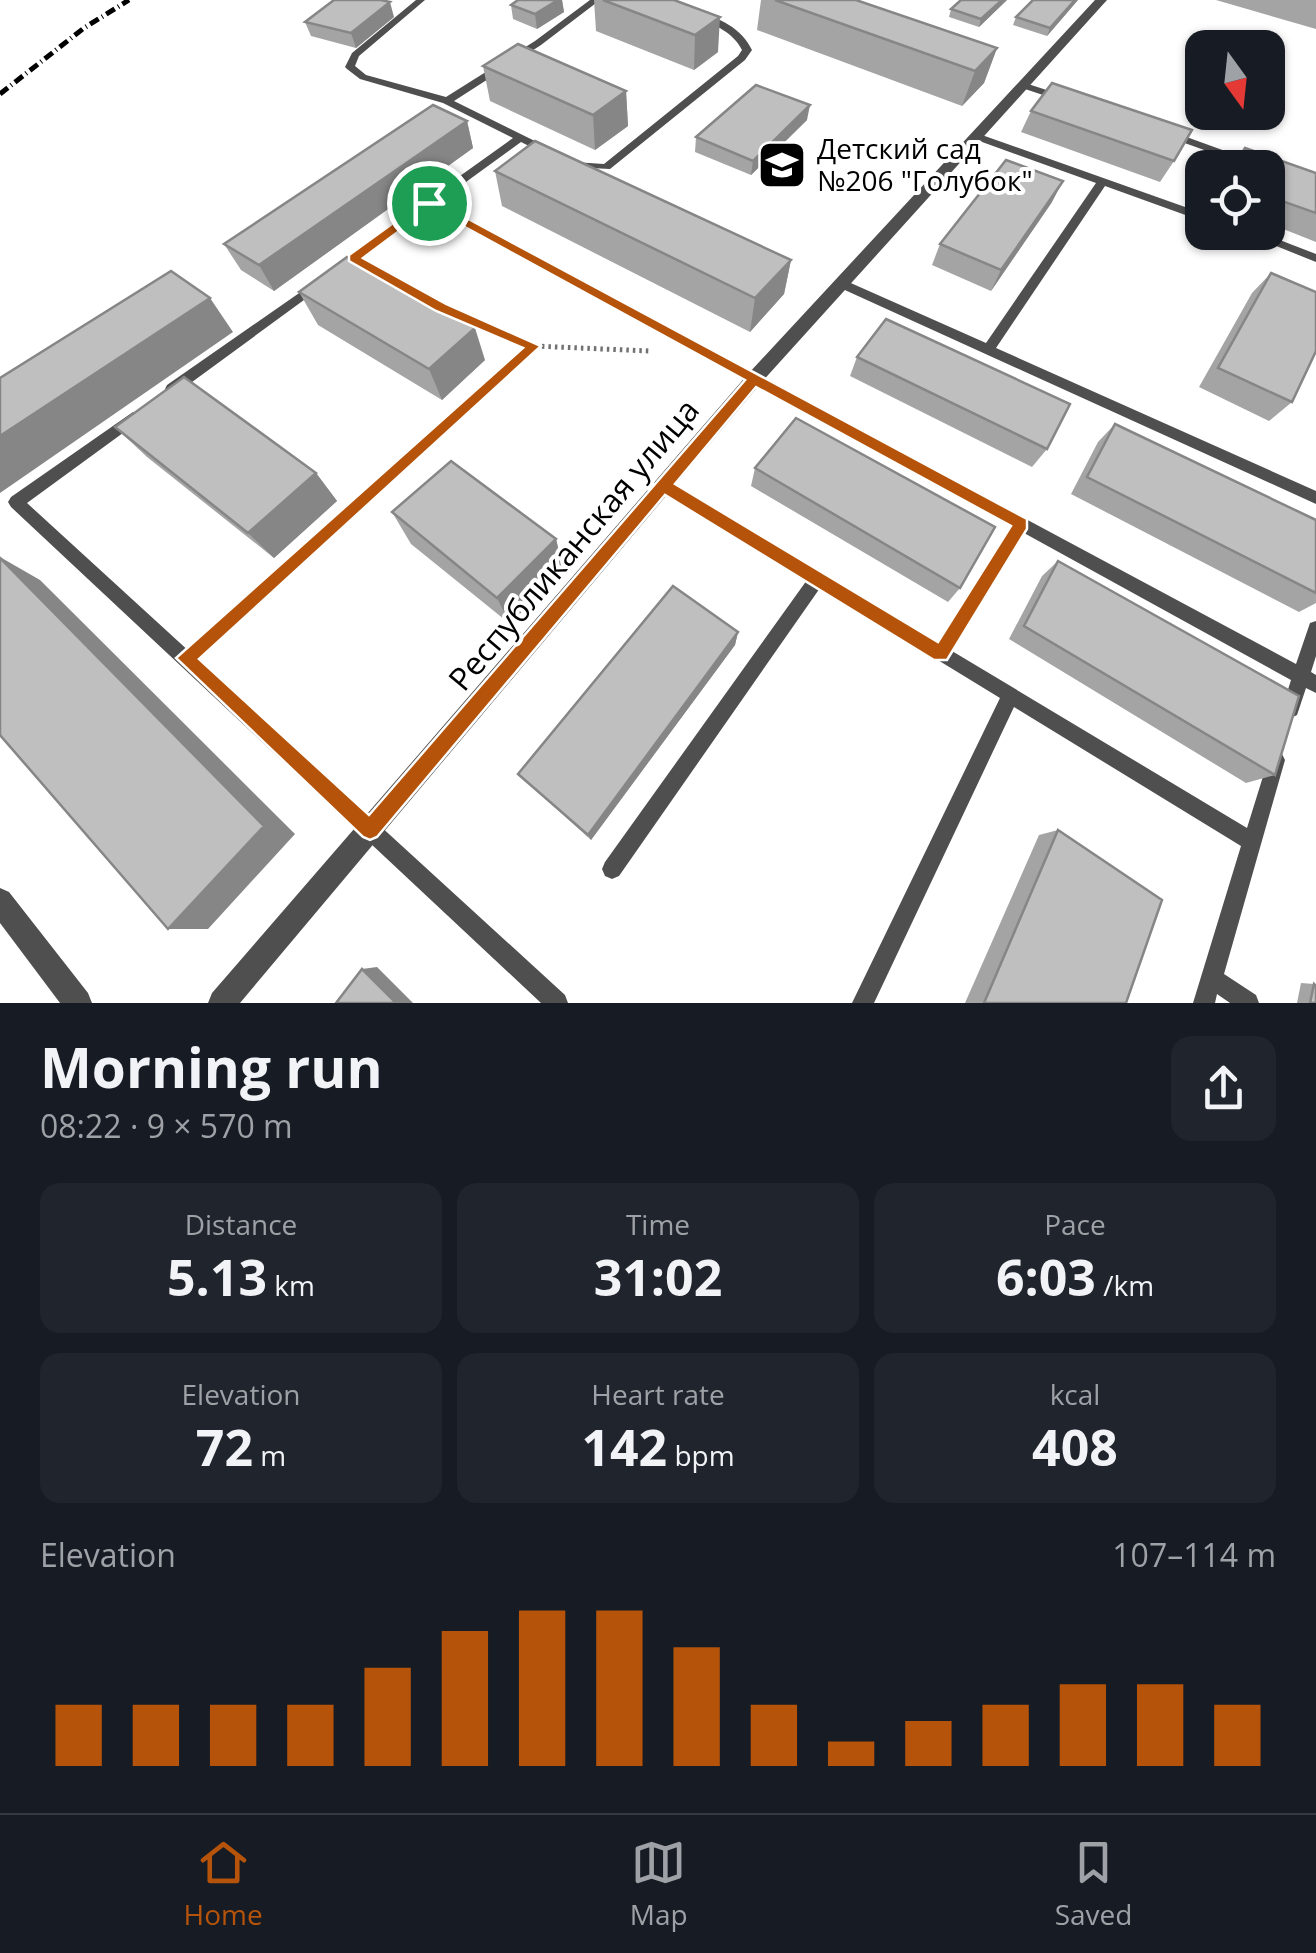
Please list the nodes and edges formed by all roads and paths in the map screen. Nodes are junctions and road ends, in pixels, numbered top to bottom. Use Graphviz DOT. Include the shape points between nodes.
graph roads {
  1 [pos="421,0"];
  2 [pos="596,0"];
  3 [pos="1101,0"];
  4 [pos="701,6"];
  5 [pos="1022,85"];
  6 [pos="447,102"];
  7 [pos="1079,104"];
  8 [pos="1154,129"];
  9 [pos="521,136"];
  10 [pos="975,136"];
  11 [pos="1215,150"];
  12 [pos="1104,181"];
  13 [pos="429,203"];
  14 [pos="1185,211"];
  15 [pos="1285,246"];
  16 [pos="353,258"];
  17 [pos="1316,258"];
  18 [pos="840,283"];
  19 [pos="534,346"];
  20 [pos="988,350"];
  21 [pos="706,352"];
  22 [pos="754,379"];
  23 [pos="160,398"];
  24 [pos="144,409"];
  25 [pos="664,485"];
  26 [pos="1316,498"];
  27 [pos="1021,524"];
  28 [pos="817,579"];
  29 [pos="1316,629"];
  30 [pos="940,654"];
  31 [pos="185,658"];
  32 [pos="1308,679"];
  33 [pos="1010,696"];
  34 [pos="370,830"];
  35 [pos="1252,842"];
  36 [pos="612,869"];
  37 [pos="0,901"];
  38 [pos="1212,978"];
  39 [pos="78,1003"];
  40 [pos="222,1003"];
  41 [pos="558,1003"];
  42 [pos="863,1003"];
  43 [pos="1204,1003"];
  44 [pos="1248,1003"];
  1 -- 6 [label="lane" via="350,66 363,77"];
  2 -- 6 [label="lane"];
  3 -- 5 [label="street, Республиканская улица"];
  4 -- 9 [label="lane" via="692,12 724,26 747,50 637,146 606,167 580,168"];
  5 -- 7 [label="lane"];
  5 -- 10 [label="street, Республиканская улица"];
  6 -- 9 [label="lane"];
  8 -- 11 [label="lane"];
  9 -- 13 [label="lane"];
  10 -- 12 [label="lane"];
  10 -- 18 [label="street, Республиканская улица"];
  12 -- 14 [label="lane"];
  12 -- 20 [label="lane"];
  13 -- 16 [label="lane"];
  13 -- 21 [label="lane"];
  15 -- 17 [label="lane"];
  16 -- 19 [label="path" via="441,308"];
  16 -- 23 [label="lane"];
  18 -- 20 [label="lane"];
  18 -- 22 [label="street, Республиканская улица"];
  19 -- 21 [label="path"];
  19 -- 31 [label="path"];
  20 -- 26 [label="lane"];
  21 -- 22 [label="lane"];
  22 -- 25 [label="street, Республиканская улица"];
  22 -- 27 [label="lane"];
  24 -- 31 [label="lane" via="16,502"];
  25 -- 28 [label="lane"];
  25 -- 34 [label="street, Республиканская улица"];
  27 -- 30 [label="lane"];
  27 -- 32 [label="lane"];
  28 -- 30 [label="lane"];
  28 -- 36 [label="lane"];
  29 -- 32 [label="lane"];
  30 -- 33 [label="lane"];
  31 -- 34 [label="lane"];
  32 -- 35 [label="lane"];
  33 -- 35 [label="lane"];
  33 -- 42 [label="lane"];
  34 -- 40 [label="street, Республиканская улица"];
  34 -- 41 [label="lane"];
  35 -- 38 [label="lane"];
  37 -- 39 [label="street"];
  38 -- 43 [label="lane"];
  38 -- 44 [label="lane"];
}
